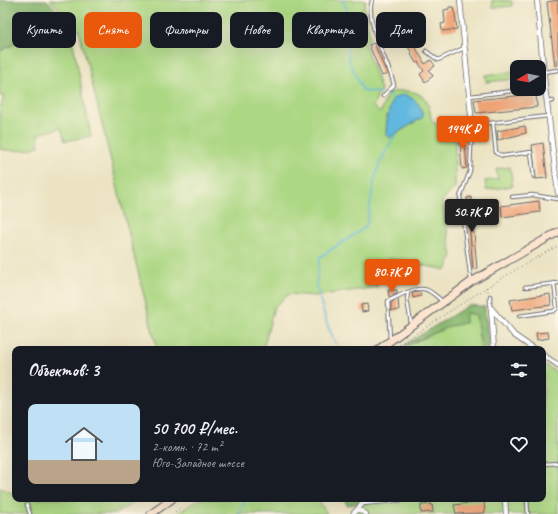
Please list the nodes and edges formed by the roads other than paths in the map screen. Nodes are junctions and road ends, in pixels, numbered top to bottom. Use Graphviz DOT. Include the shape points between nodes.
graph roads {
  1 [pos="372,0"];
  2 [pos="460,0"];
  3 [pos="537,0"];
  4 [pos="465,47"];
  5 [pos="426,51"];
  6 [pos="543,60"];
  7 [pos="558,70"];
  8 [pos="546,72"];
  9 [pos="510,91"];
  10 [pos="546,94"];
  11 [pos="383,96"];
  12 [pos="470,96"];
  13 [pos="553,101"];
  14 [pos="547,102"];
  15 [pos="548,116"];
  16 [pos="493,123"];
  17 [pos="472,125"];
  18 [pos="557,174"];
  19 [pos="534,177"];
  20 [pos="558,193"];
  21 [pos="512,197"];
  22 [pos="558,199"];
  23 [pos="557,234"];
  24 [pos="471,282"];
  25 [pos="556,283"];
  26 [pos="525,287"];
  27 [pos="408,292"];
  28 [pos="490,296"];
  29 [pos="444,302"];
  30 [pos="490,308"];
  31 [pos="519,316"];
  32 [pos="411,325"];
  33 [pos="390,341"];
  34 [pos="383,346"];
  35 [pos="494,346"];
  36 [pos="530,346"];
  37 [pos="546,357"];
  38 [pos="558,365"];
  39 [pos="558,463"];
  40 [pos="546,464"];
  41 [pos="168,502"];
  42 [pos="374,502"];
  43 [pos="505,502"];
  44 [pos="527,502"];
  45 [pos="27,505"];
  46 [pos="358,509"];
  47 [pos="30,514"];
  48 [pos="151,514"];
  49 [pos="353,514"];
  50 [pos="366,514"];
  51 [pos="506,514"];
  52 [pos="528,514"];
  1 -- 11 [label="lane" via="372,25 394,85"];
  2 -- 4 [label="street"];
  3 -- 6 [label="street"];
  4 -- 5 [label="lane" via="438,60"];
  4 -- 12 [label="street"];
  7 -- 8 [label="lane"];
  9 -- 12 [label="lane"];
  10 -- 14 [label="street"];
  12 -- 17 [label="street"];
  13 -- 14 [label="lane"];
  14 -- 15 [label="street"];
  15 -- 16 [label="lane"];
  15 -- 18 [label="street"];
  16 -- 17 [label="lane"];
  16 -- 19 [label="lane" via="496,153 503,156 531,152"];
  17 -- 24 [label="lane" via="470,171 460,197"];
  18 -- 20 [label="street"];
  21 -- 22 [label="lane" via="532,195"];
  23 -- 24 [label="main road"];
  24 -- 29 [label="main road"];
  25 -- 26 [label="lane"];
  25 -- 31 [label="lane" via="557,308 554,311"];
  27 -- 29 [label="lane" via="420,287 426,288"];
  27 -- 32 [label="lane" via="406,299"];
  27 -- 33 [label="lane" via="388,301"];
  28 -- 30 [label="lane"];
  29 -- 32 [label="main road"];
  30 -- 35 [label="street"];
  30 -- 36 [label="street" via="514,335"];
  32 -- 33 [label="main road"];
  33 -- 34 [label="main road"];
  37 -- 38 [label="street"];
  39 -- 40 [label="lane"];
  41 -- 48 [label="main road"];
  42 -- 46 [label="street" via="363,503"];
  43 -- 51 [label="street"];
  44 -- 52 [label="lane"];
  45 -- 47 [label="lane"];
  46 -- 49 [label="street"];
  46 -- 50 [label="street"];
}
